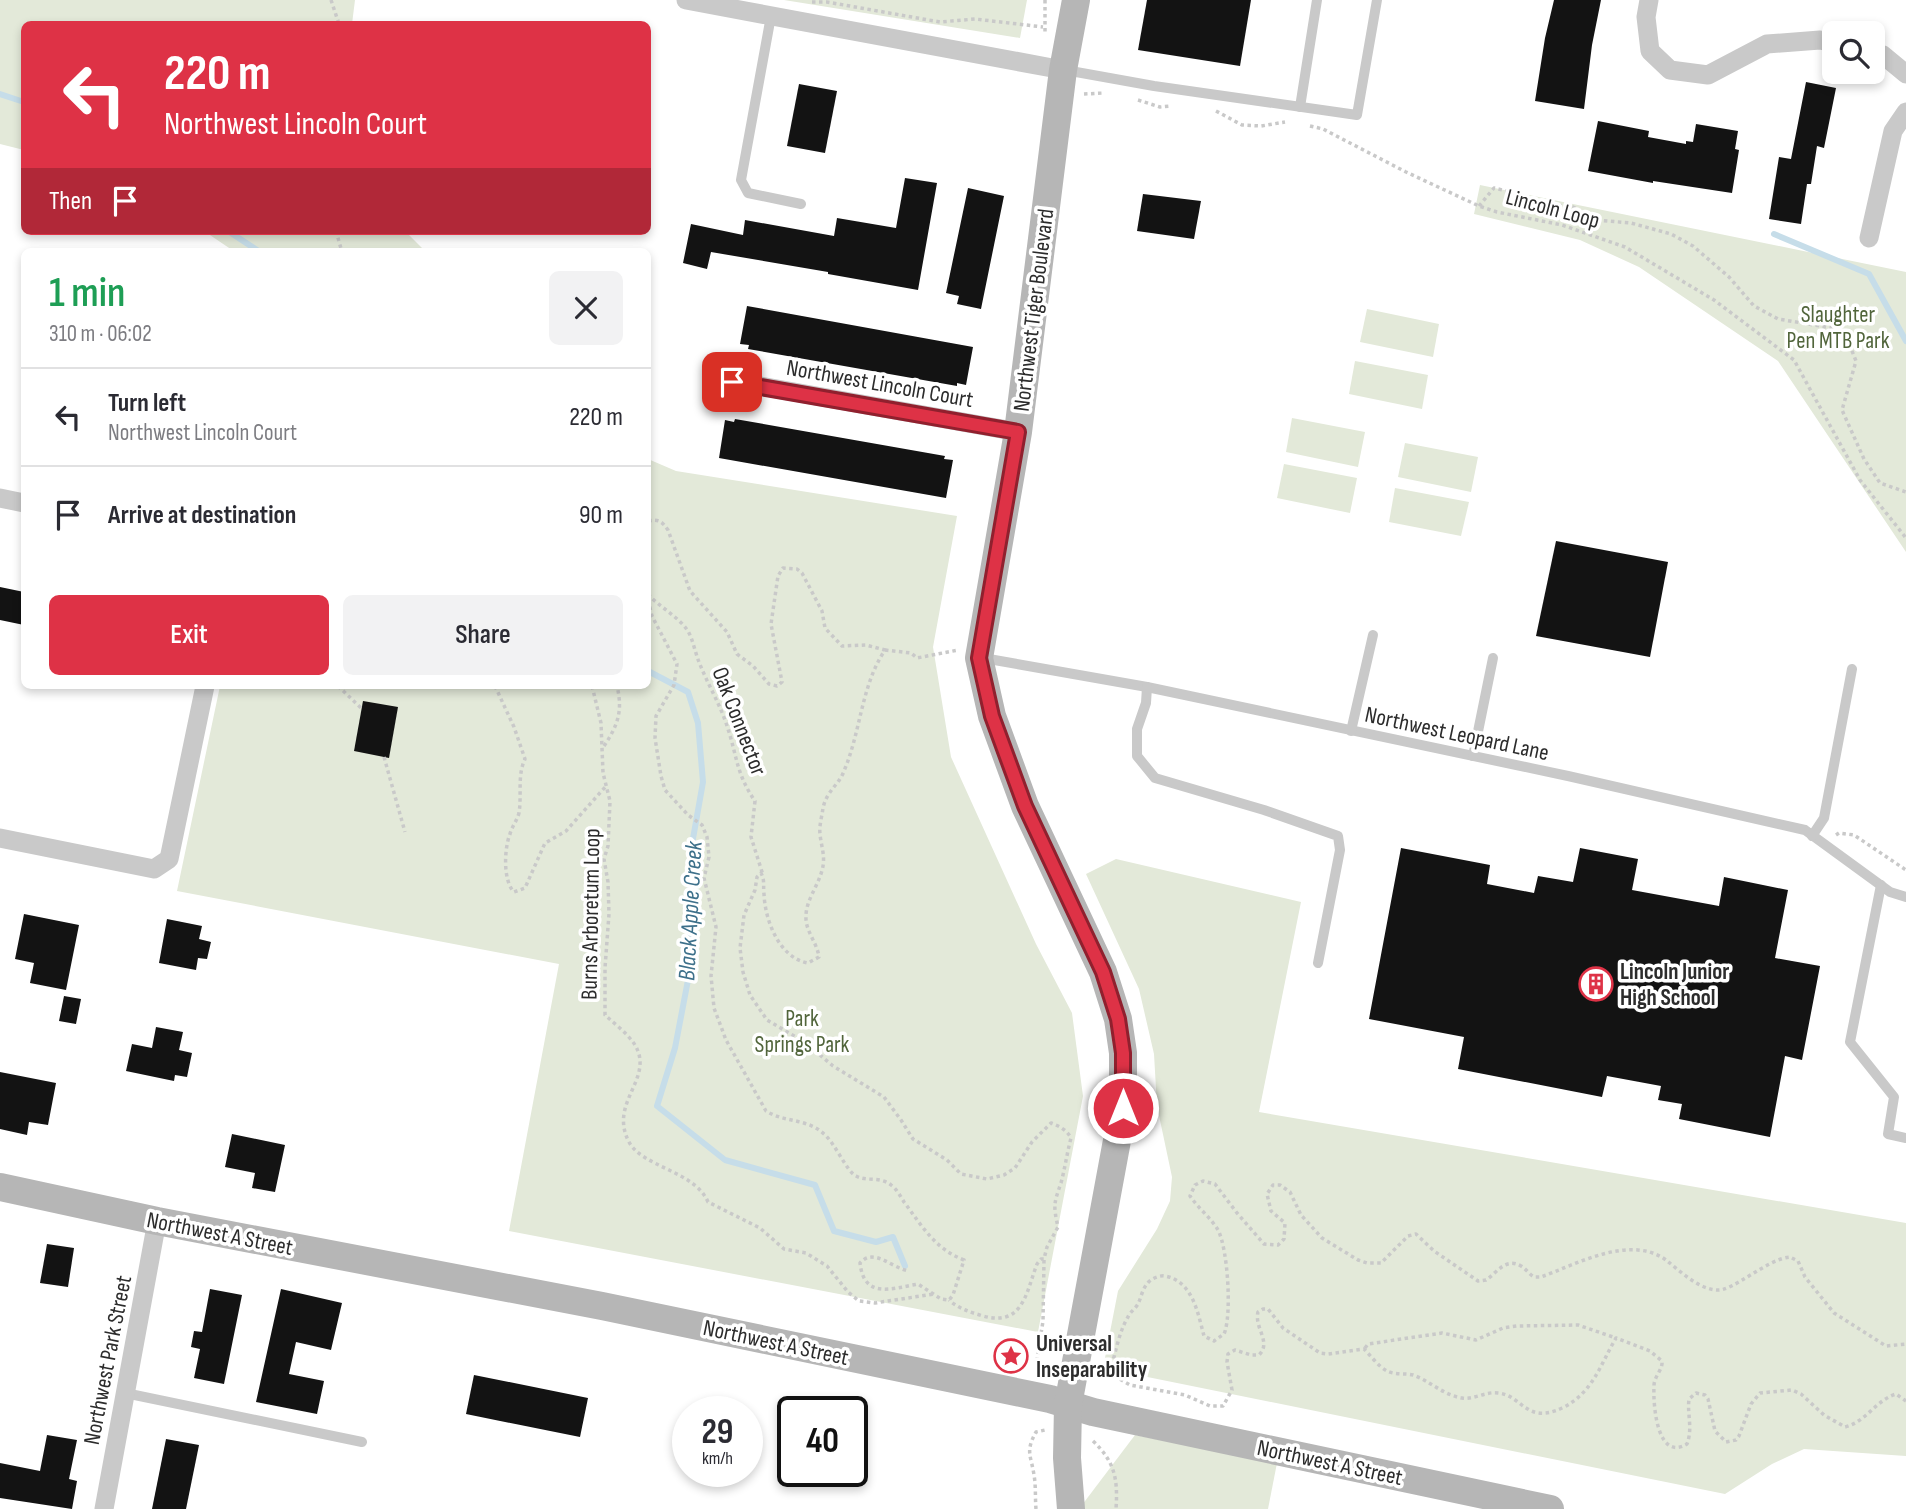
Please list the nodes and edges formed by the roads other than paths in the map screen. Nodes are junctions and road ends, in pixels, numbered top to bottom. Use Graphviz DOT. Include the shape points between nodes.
graph roads {
  1 [pos="686,0"];
  2 [pos="1076,0"];
  3 [pos="1317,0"];
  4 [pos="1377,0"];
  5 [pos="1649,0"];
  6 [pos="771,16"];
  7 [pos="1822,40"];
  8 [pos="1885,57"];
  9 [pos="1063,69"];
  10 [pos="1906,74"];
  11 [pos="1300,107"];
  12 [pos="1906,112"];
  13 [pos="801,204"];
  14 [pos="1869,238"];
  15 [pos="732,382"];
  16 [pos="1018,432"];
  17 [pos="0,498"];
  18 [pos="21,502"];
  19 [pos="1373,635"];
  20 [pos="970,653"];
  21 [pos="1493,658"];
  22 [pos="1852,669"];
  23 [pos="1147,687"];
  24 [pos="204,689"];
  25 [pos="1351,731"];
  26 [pos="1473,756"];
  27 [pos="1812,836"];
  28 [pos="0,838"];
  29 [pos="1881,885"];
  30 [pos="1906,897"];
  31 [pos="1318,963"];
  32 [pos="1906,1138"];
  33 [pos="0,1187"];
  34 [pos="158,1221"];
  35 [pos="125,1392"];
  36 [pos="1068,1405"];
  37 [pos="362,1442"];
  38 [pos="104,1509"];
  39 [pos="1071,1509"];
  40 [pos="1550,1509"];
  1 -- 6 [label="street"];
  2 -- 9 [label="street, Northwest Tiger Boulevard"];
  3 -- 11 [label="lane"];
  4 -- 11 [label="lane" via="1357,115"];
  5 -- 7 [label="street" via="1650,51 1670,70 1708,75 1767,44"];
  6 -- 9 [label="street"];
  6 -- 13 [label="lane" via="741,180 748,193"];
  8 -- 10 [label="street"];
  9 -- 11 [label="lane"];
  9 -- 16 [label="street, Northwest Tiger Boulevard"];
  12 -- 14 [label="street" via="1893,131"];
  15 -- 16 [label="street, Northwest Lincoln Court"];
  16 -- 20 [label="street, Northwest Tiger Boulevard"];
  17 -- 18 [label="street"];
  19 -- 25 [label="lane"];
  20 -- 23 [label="lane, Northwest Leopard Lane"];
  20 -- 36 [label="street, Northwest Tiger Boulevard" via="1025,806 1103,972 1123,1053 1123,1108"];
  21 -- 26 [label="lane"];
  22 -- 27 [label="lane" via="1824,818"];
  23 -- 25 [label="lane, Northwest Leopard Lane"];
  23 -- 31 [label="lane" via="1136,756 1155,778 1338,836 1340,850"];
  24 -- 28 [label="street" via="169,859 154,869"];
  25 -- 26 [label="lane, Northwest Leopard Lane"];
  26 -- 27 [label="lane, Northwest Leopard Lane" via="1805,830"];
  27 -- 29 [label="lane, Northwest Leopard Lane"];
  29 -- 30 [label="lane, Northwest Leopard Lane"];
  29 -- 32 [label="lane" via="1850,1042 1894,1097 1888,1134"];
  33 -- 34 [label="street, Northwest A Street"];
  34 -- 35 [label="street, Northwest Park Street"];
  34 -- 36 [label="street, Northwest A Street" via="603,1306"];
  35 -- 37 [label="lane"];
  35 -- 38 [label="street, Northwest Park Street"];
  36 -- 39 [label="street, Northwest Tiger Boulevard"];
  36 -- 40 [label="street, Northwest A Street"];
}
